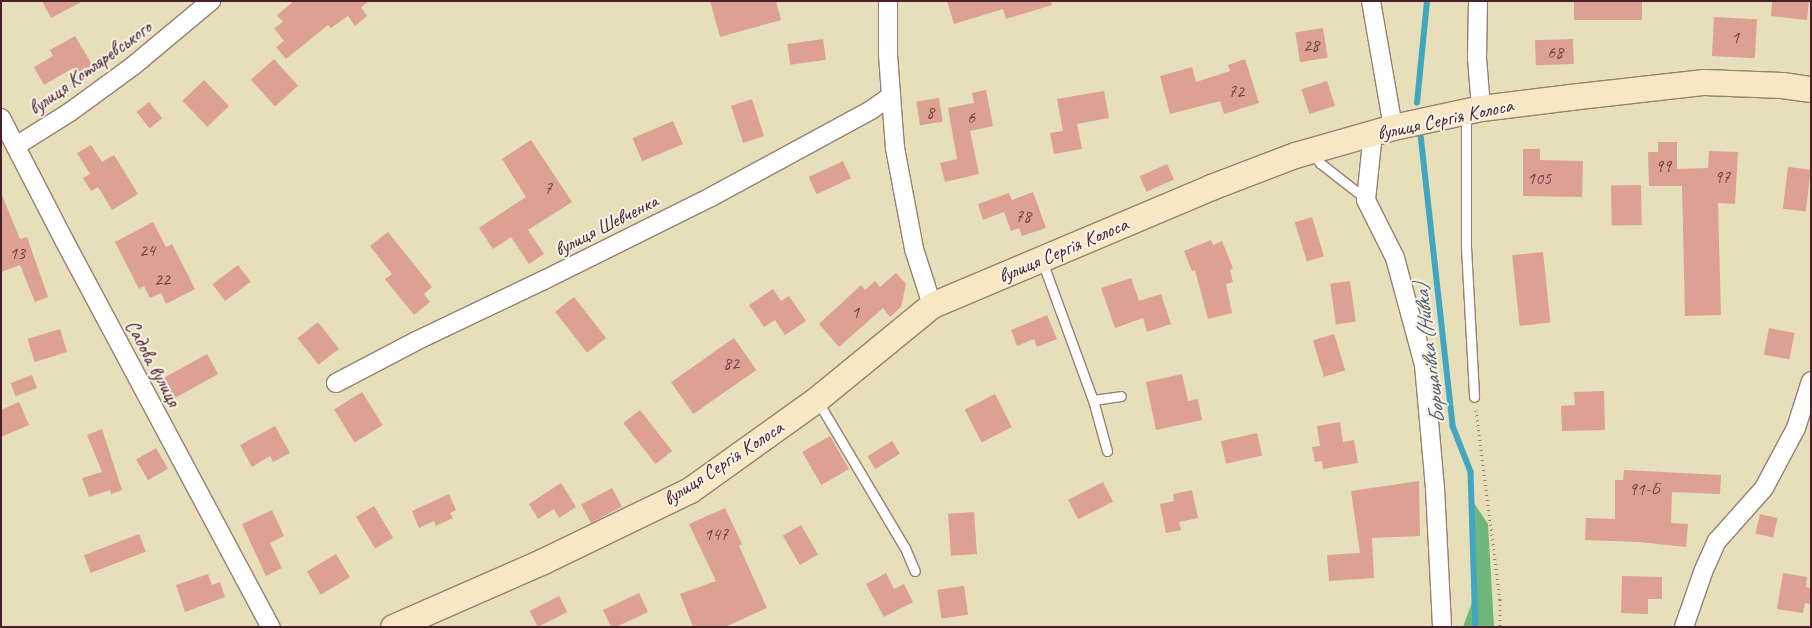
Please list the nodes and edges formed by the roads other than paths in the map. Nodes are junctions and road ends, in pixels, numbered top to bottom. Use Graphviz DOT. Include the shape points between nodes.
graph roads {
  1 [pos="211,1"];
  2 [pos="888,1"];
  3 [pos="1371,1"];
  4 [pos="1478,1"];
  5 [pos="1811,89"];
  6 [pos="891,96"];
  7 [pos="1474,110"];
  8 [pos="1,118"];
  9 [pos="1383,130"];
  10 [pos="16,146"];
  11 [pos="1311,151"];
  12 [pos="1366,200"];
  13 [pos="1042,261"];
  14 [pos="932,305"];
  15 [pos="1811,381"];
  16 [pos="336,383"];
  17 [pos="1121,396"];
  18 [pos="1474,397"];
  19 [pos="817,400"];
  20 [pos="1093,400"];
  21 [pos="1107,451"];
  22 [pos="915,571"];
  23 [pos="271,627"];
  24 [pos="393,627"];
  25 [pos="1442,627"];
  26 [pos="1684,627"];
  1 -- 10 [label="street, вулиця Котляревського" via="133,66"];
  2 -- 6 [label="street"];
  3 -- 9 [label="street"];
  4 -- 7 [label="street"];
  5 -- 7 [label="street, вулиця Сергія Колоса" via="1704,82"];
  6 -- 14 [label="street" via="895,148 914,249"];
  6 -- 16 [label="street, вулиця Шевченка" via="711,197 416,340"];
  7 -- 9 [label="street, вулиця Сергія Колоса"];
  7 -- 18 [label="lane" via="1466,247"];
  8 -- 10 [label="street, Садова вулиця"];
  9 -- 11 [label="street, вулиця Сергія Колоса"];
  9 -- 12 [label="street"];
  10 -- 23 [label="street, Садова вулиця"];
  11 -- 12 [label="lane" via="1320,163"];
  11 -- 13 [label="street, вулиця Сергія Колоса" via="1211,187"];
  12 -- 25 [label="street" via="1395,258 1424,366 1435,488"];
  13 -- 14 [label="street, вулиця Сергія Колоса"];
  13 -- 20 [label="lane"];
  14 -- 19 [label="street, вулиця Сергія Колоса"];
  15 -- 26 [label="street" via="1796,428 1764,488 1717,541"];
  17 -- 20 [label="lane"];
  19 -- 22 [label="lane" via="905,548"];
  19 -- 24 [label="street, вулиця Сергія Колоса" via="690,490 541,562"];
  20 -- 21 [label="lane"];
}
